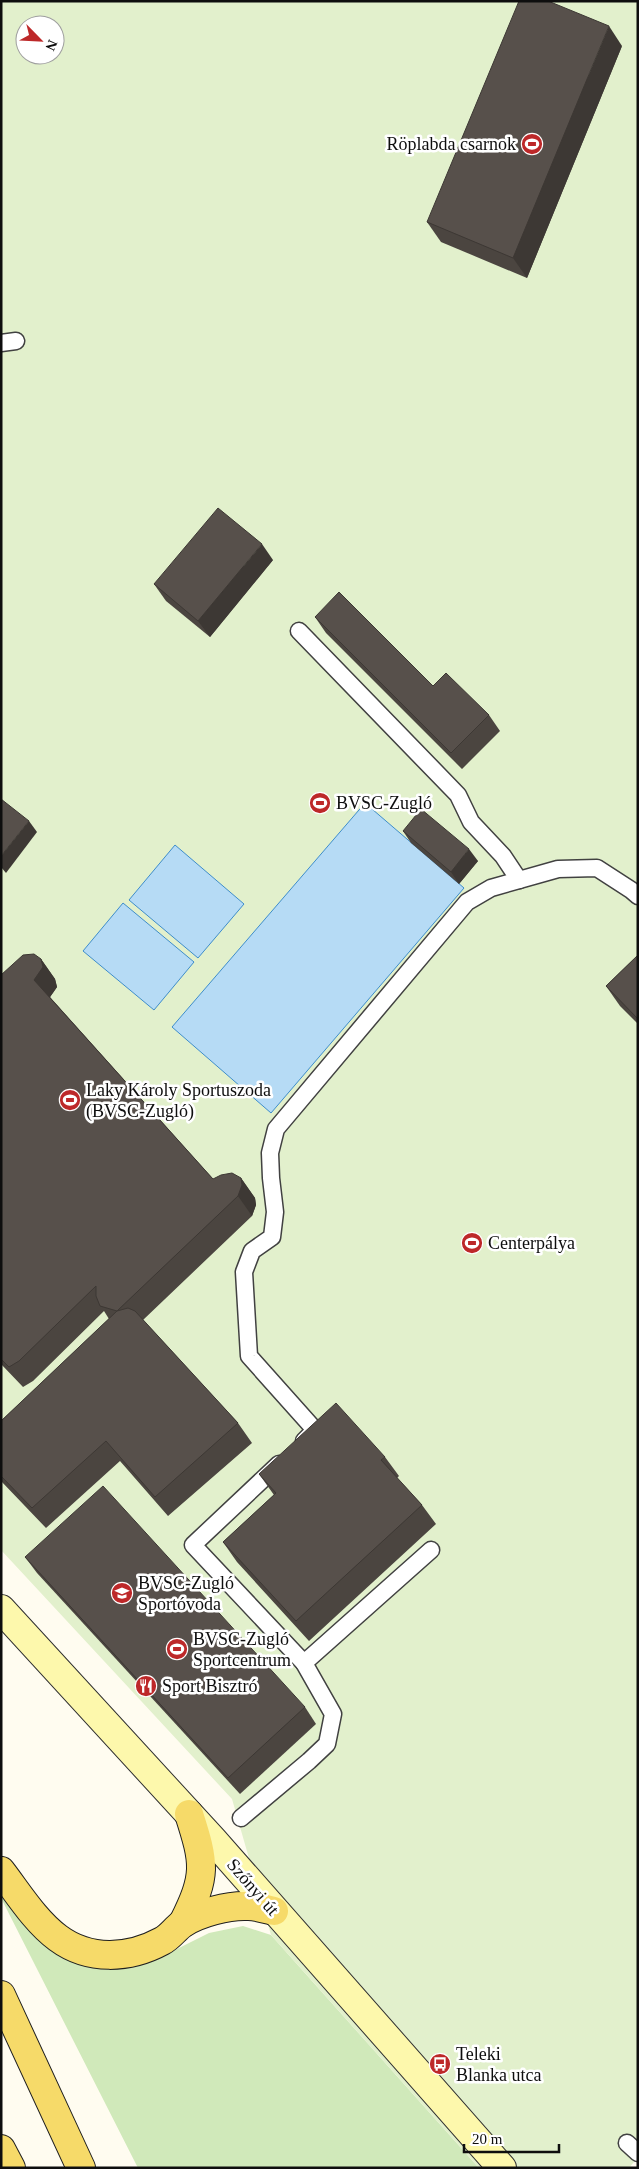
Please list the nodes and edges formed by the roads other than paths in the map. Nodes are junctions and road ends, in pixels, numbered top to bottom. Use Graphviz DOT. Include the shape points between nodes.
graph roads {
  1 [pos="299,632"];
  2 [pos="519,880"];
  3 [pos="638,896"];
  4 [pos="431,1550"];
  5 [pos="1,1609"];
  6 [pos="304,1663"];
  7 [pos="189,1814"];
  8 [pos="241,1818"];
  9 [pos="1,1871"];
  10 [pos="274,1911"];
  11 [pos="183,1923"];
  12 [pos="1,1995"];
  13 [pos="1,2149"];
  14 [pos="12,2168"];
  15 [pos="82,2168"];
  16 [pos="502,2168"];
  1 -- 2 [label="lane" via="458,795 471,822 503,856"];
  2 -- 3 [label="lane" via="558,869 597,868"];
  2 -- 6 [label="lane" via="491,888 467,902 276,1129 270,1153 270,1178 276,1212 272,1237 252,1251 244,1272 249,1356 315,1430 193,1545"];
  4 -- 6 [label="lane"];
  5 -- 7 [label="street, Szőnyi út"];
  6 -- 8 [label="lane" via="332,1714 327,1744"];
  7 -- 10 [label="street, Szőnyi út"];
  7 -- 11 [label="main road" via="202,1854 201,1879"];
  9 -- 11 [label="main road" via="32,1912 58,1938 86,1952 112,1956 136,1953 164,1940"];
  10 -- 11 [label="main road" via="248,1906 217,1910"];
  10 -- 16 [label="street, Szőnyi út"];
  12 -- 15 [label="main road"];
  13 -- 14 [label="main road"];
}
